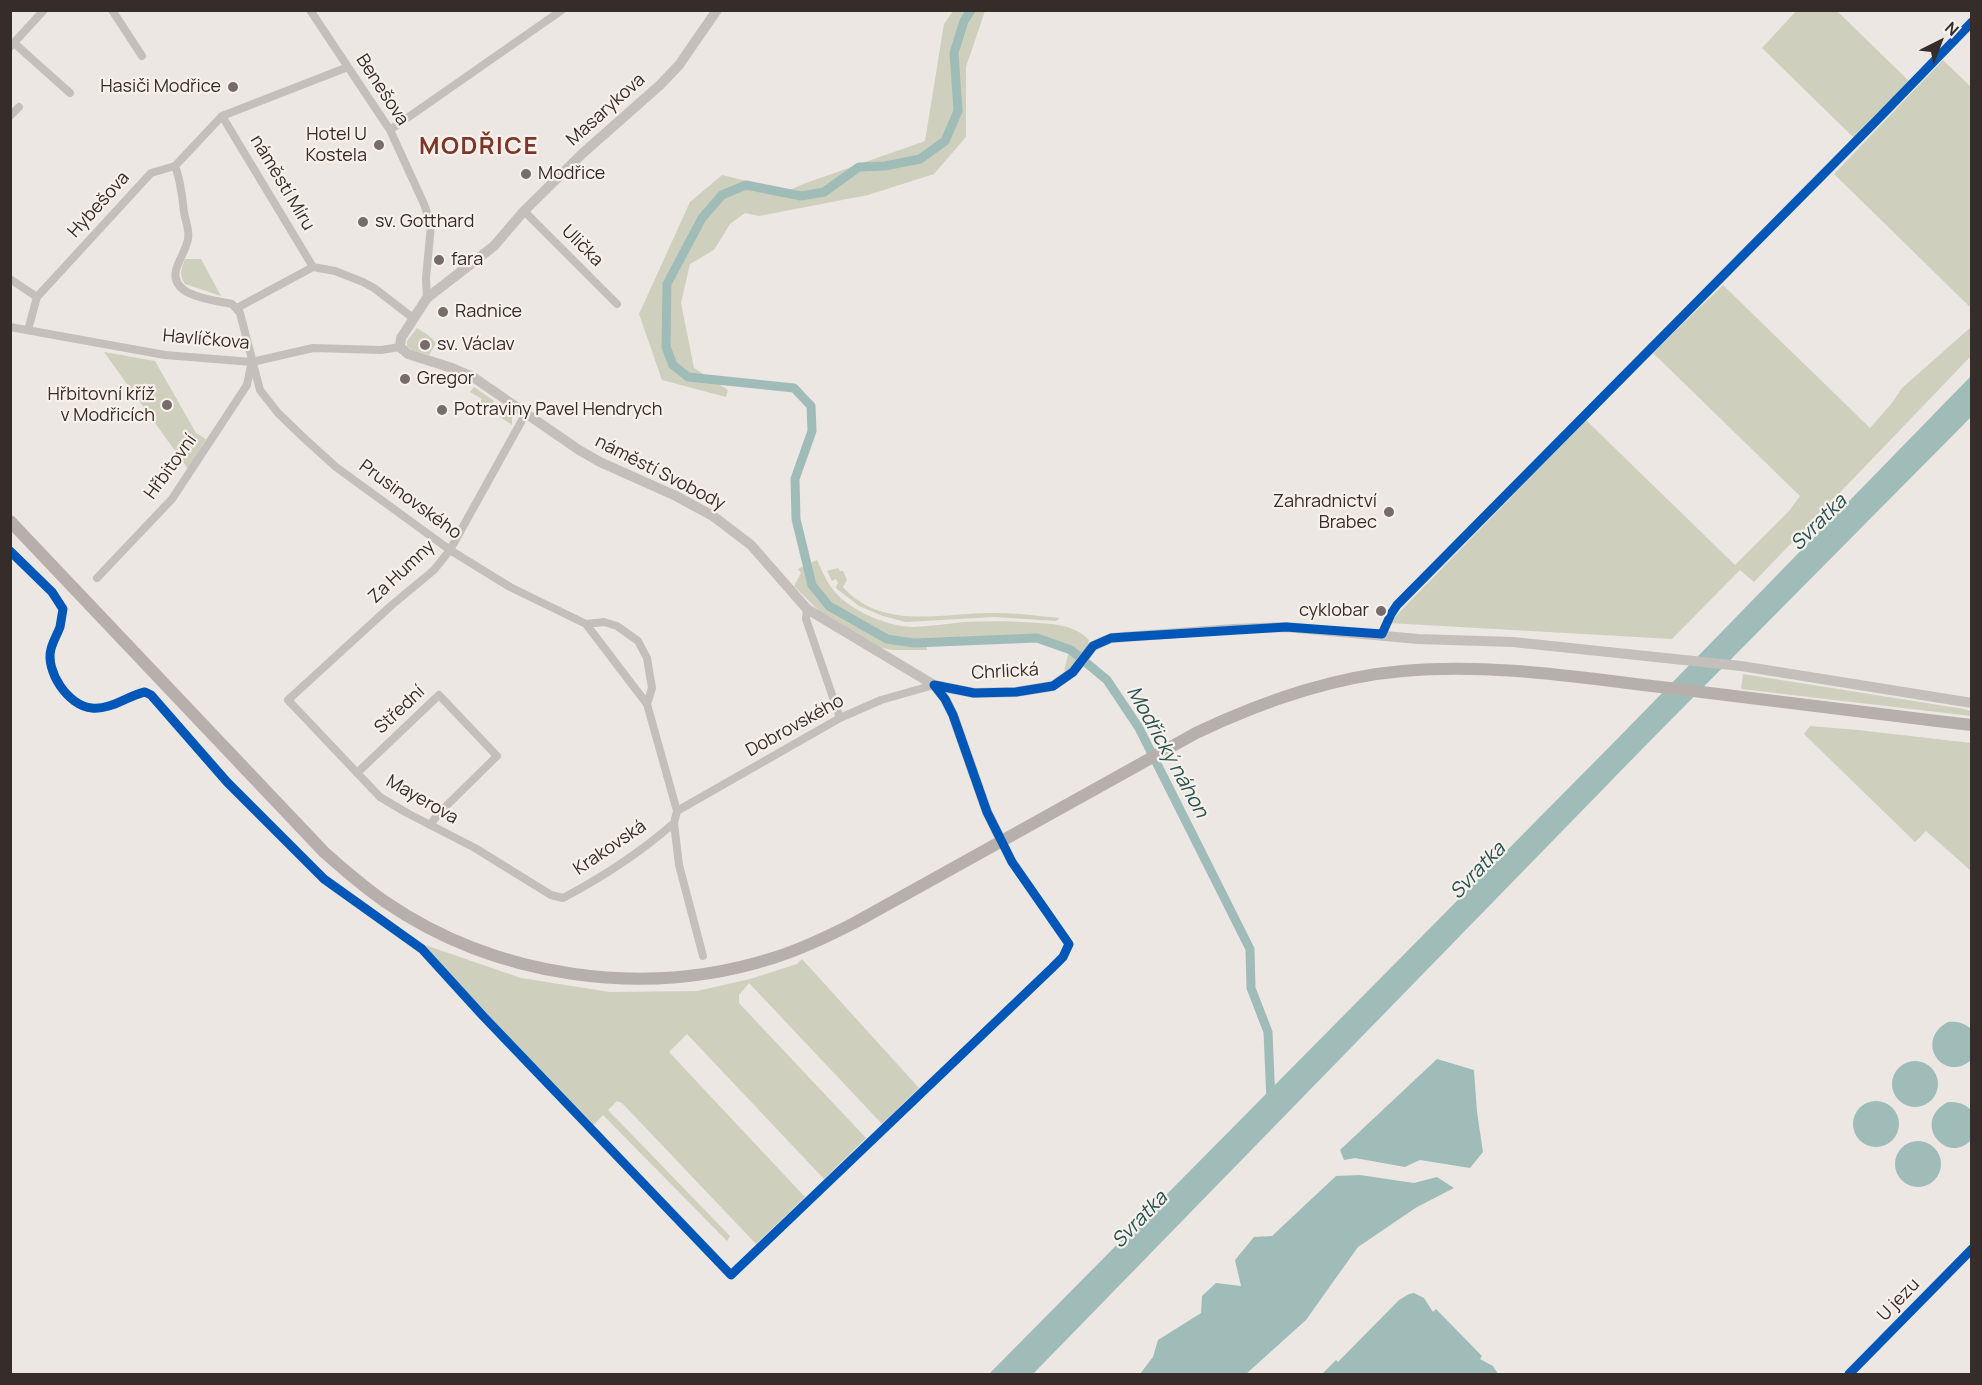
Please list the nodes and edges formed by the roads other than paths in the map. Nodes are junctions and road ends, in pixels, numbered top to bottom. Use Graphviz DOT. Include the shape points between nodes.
graph roads {
  1 [pos="44,10"];
  2 [pos="112,10"];
  3 [pos="310,10"];
  4 [pos="562,10"];
  5 [pos="717,10"];
  6 [pos="12,45"];
  7 [pos="142,56"];
  8 [pos="348,68"];
  9 [pos="70,93"];
  10 [pos="19,107"];
  11 [pos="10,116"];
  12 [pos="222,116"];
  13 [pos="390,130"];
  14 [pos="176,166"];
  15 [pos="524,211"];
  16 [pos="313,267"];
  17 [pos="10,279"];
  18 [pos="37,297"];
  19 [pos="427,298"];
  20 [pos="617,304"];
  21 [pos="237,308"];
  22 [pos="413,318"];
  23 [pos="10,327"];
  24 [pos="28,330"];
  25 [pos="400,347"];
  26 [pos="252,362"];
  27 [pos="526,413"];
  28 [pos="10,521"];
  29 [pos="450,550"];
  30 [pos="10,551"];
  31 [pos="97,578"];
  32 [pos="63,609"];
  33 [pos="807,609"];
  34 [pos="586,624"];
  35 [pos="934,686"];
  36 [pos="288,700"];
  37 [pos="1971,703"];
  38 [pos="647,704"];
  39 [pos="840,718"];
  40 [pos="1971,725"];
  41 [pos="357,773"];
  42 [pos="677,811"];
  43 [pos="674,823"];
  44 [pos="430,825"];
  45 [pos="1001,840"];
  46 [pos="563,898"];
  47 [pos="1069,944"];
  48 [pos="703,956"];
  49 [pos="1971,1249"];
  50 [pos="1849,1374"];
  1 -- 6 [label="street"];
  2 -- 7 [label="street"];
  3 -- 8 [label="street, Benešova"];
  4 -- 13 [label="street"];
  5 -- 15 [label="street, Masarykova" via="660,85"];
  6 -- 9 [label="street"];
  8 -- 12 [label="street"];
  8 -- 13 [label="street, Benešova"];
  10 -- 11 [label="street"];
  12 -- 14 [label="street"];
  12 -- 16 [label="street, náměstí Míru"];
  13 -- 19 [label="street, Benešova" via="431,225"];
  14 -- 18 [label="street, Hybešova" via="151,173"];
  14 -- 21 [label="street" via="189,235 177,269 177,285 194,295"];
  15 -- 19 [label="street, Masarykova" via="494,246"];
  15 -- 20 [label="street, Ulička"];
  16 -- 21 [label="street"];
  16 -- 22 [label="street" via="335,271 368,285"];
  17 -- 18 [label="street"];
  18 -- 24 [label="street, Hybešova"];
  19 -- 22 [label="street"];
  21 -- 26 [label="street, Prusinovského"];
  22 -- 25 [label="street"];
  23 -- 24 [label="street, Havlíčkova"];
  24 -- 26 [label="street, Havlíčkova" via="165,355"];
  25 -- 26 [label="street, Havlíčkova" via="313,348"];
  25 -- 27 [label="street, náměstí Svobody" via="408,354 473,377"];
  26 -- 29 [label="street, Prusinovského" via="260,390 304,439"];
  26 -- 31 [label="street, Hřbitovní" via="248,385 172,498"];
  27 -- 29 [label="street, Za Humny"];
  27 -- 33 [label="street, náměstí Svobody" via="600,462 712,516 751,545"];
  28 -- 45 [label="main road" via="324,852 385,902 468,945 510,960 553,971 634,979 688,976 742,966 817,941"];
  29 -- 34 [label="street, Prusinovského" via="510,587"];
  29 -- 36 [label="street, Za Humny" via="434,570"];
  30 -- 32 [label="street" via="52,592"];
  33 -- 35 [label="street, náměstí Svobody"];
  33 -- 39 [label="street" via="806,619"];
  34 -- 38 [label="street, Prusinovského"];
  34 -- 38 [label="street, Prusinovského" via="604,622 617,626 638,641 647,658 652,688"];
  35 -- 37 [label="street, Chrlická" via="974,693 1053,686 1073,672 1088,651 1111,638 1286,627 1418,639 1513,642 1741,666"];
  35 -- 39 [label="street, Dobrovského" via="881,700"];
  35 -- 45 [label="street" via="953,714 987,812"];
  36 -- 41 [label="street, Mayerova"];
  38 -- 42 [label="street, Prusinovského"];
  39 -- 42 [label="street, Dobrovského"];
  40 -- 45 [label="main road" via="1488,670 1403,671 1356,678 1278,698 1220,722"];
  41 -- 44 [label="street, Mayerova" via="380,797"];
  41 -- 44 [label="street, Střední" via="439,695 497,756"];
  42 -- 43 [label="street, Prusinovského"];
  43 -- 46 [label="street, Krakovská"];
  43 -- 48 [label="street, Prusinovského" via="683,883"];
  44 -- 46 [label="street, Mayerova" via="551,895"];
  45 -- 47 [label="street"];
  49 -- 50 [label="street, U jezu"];
}
